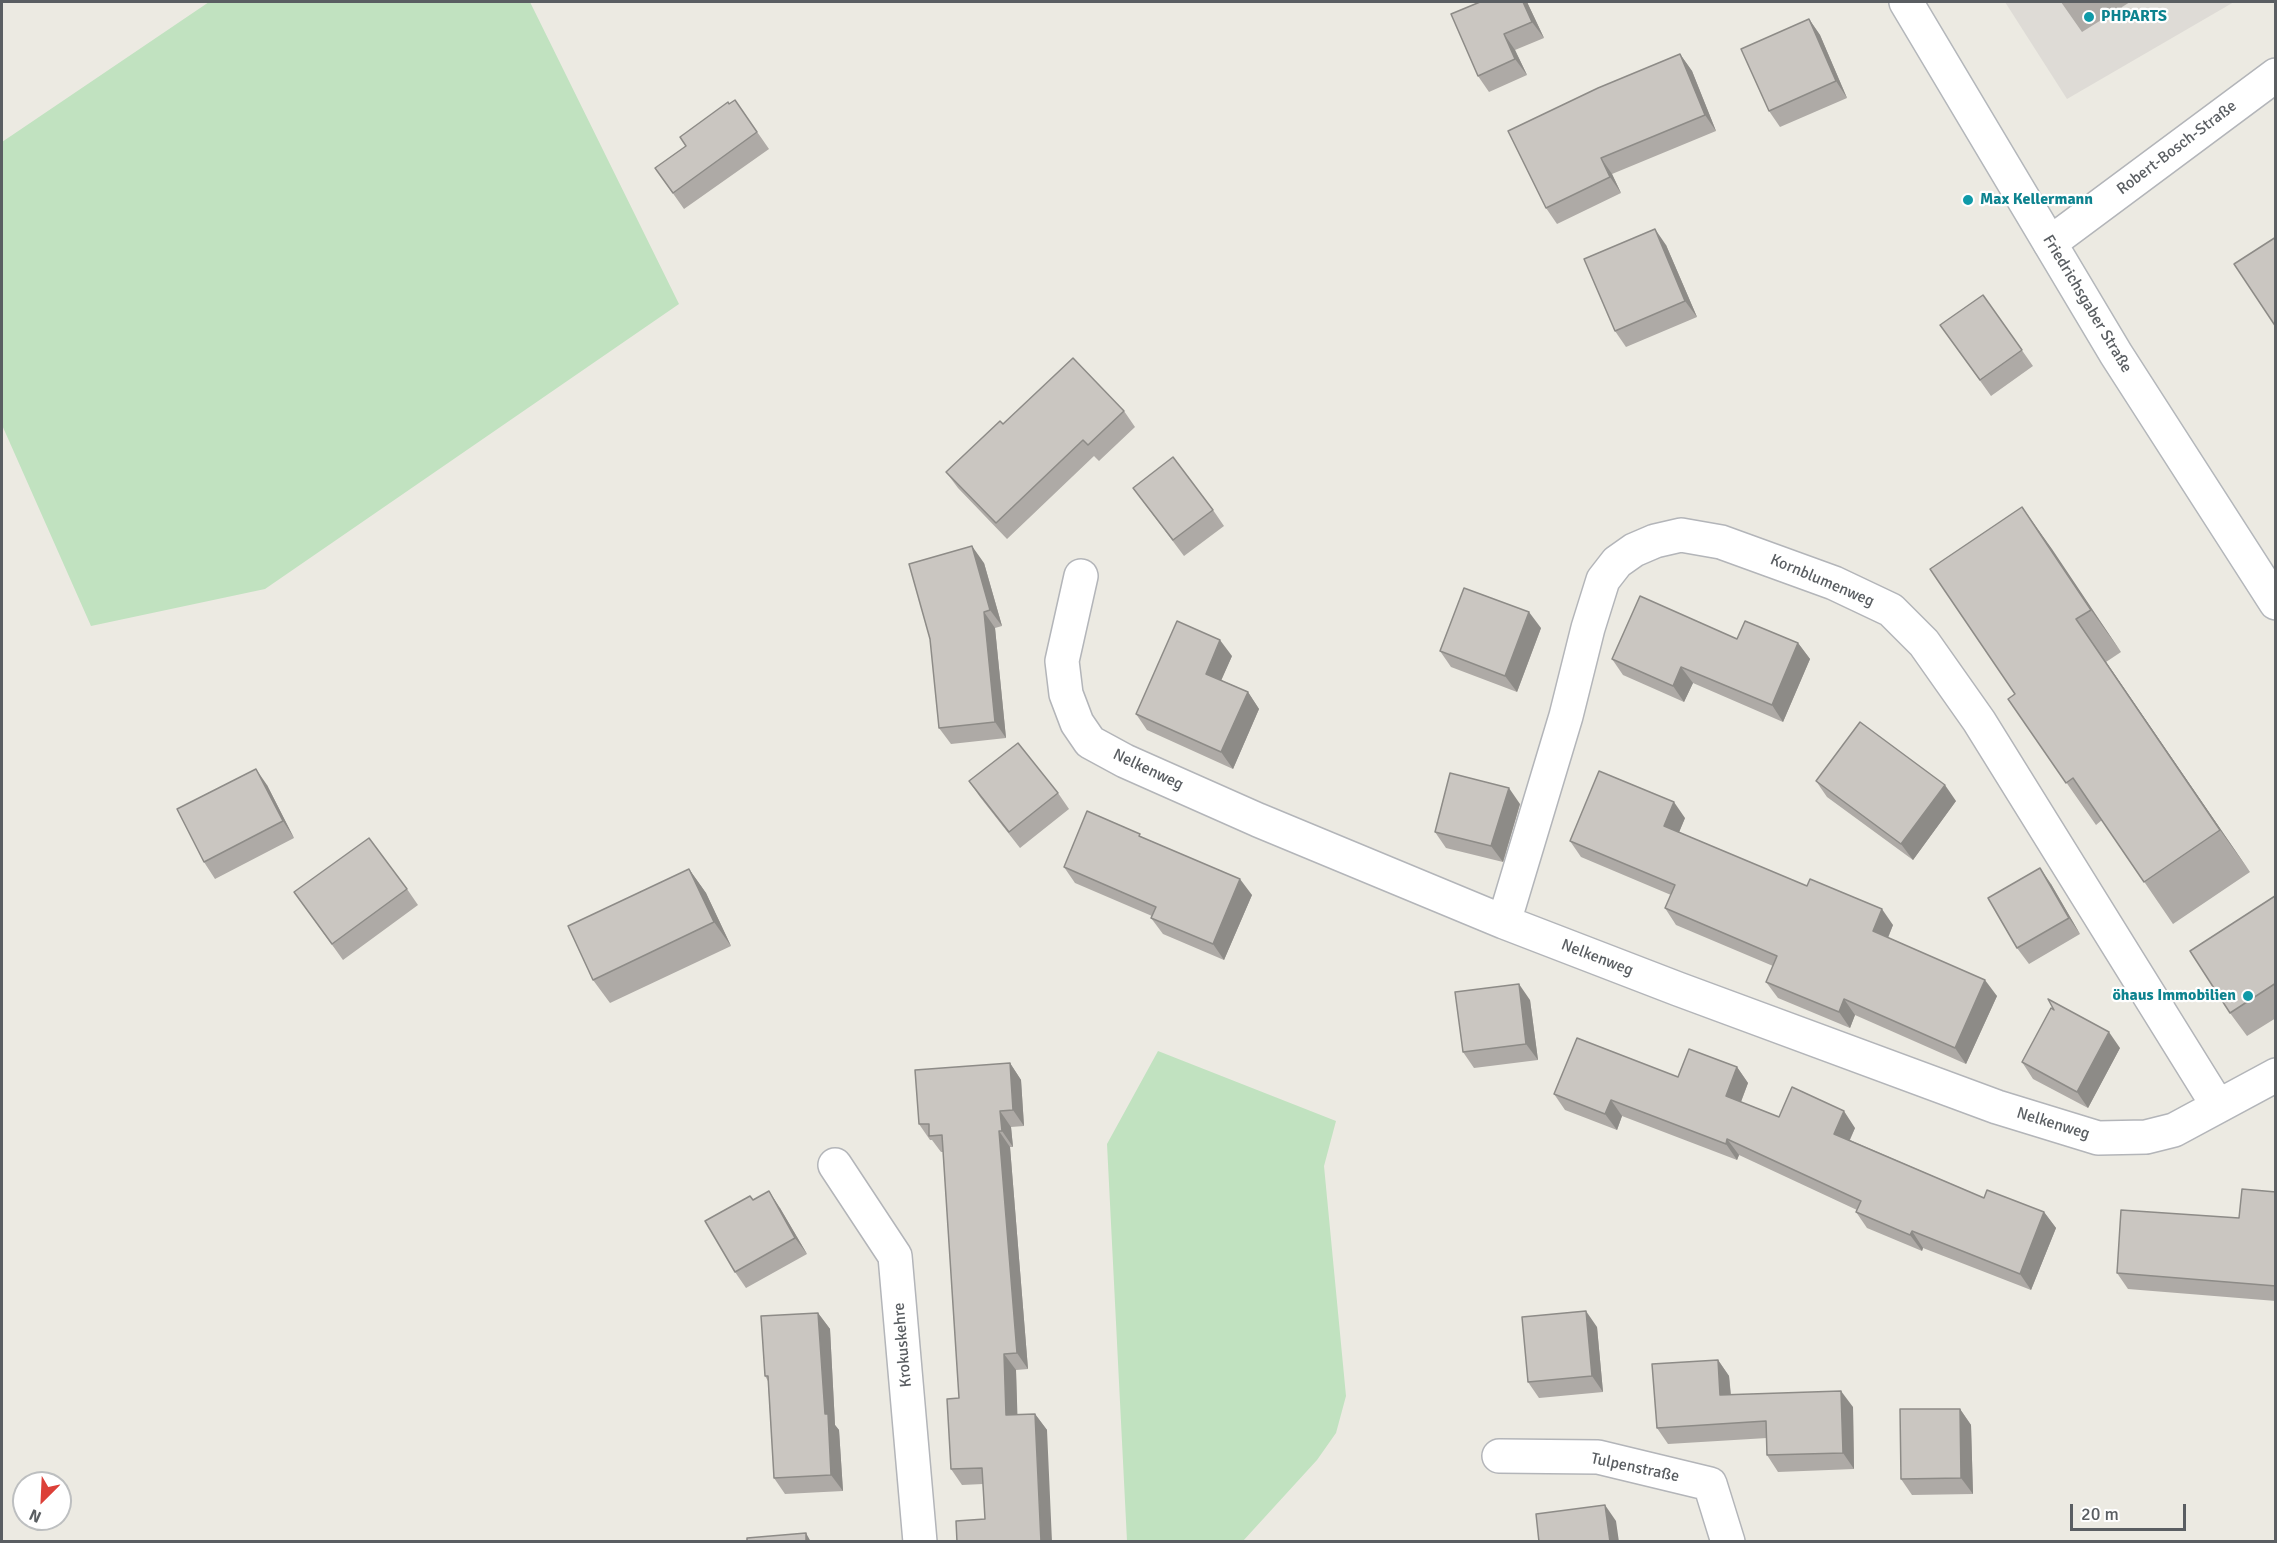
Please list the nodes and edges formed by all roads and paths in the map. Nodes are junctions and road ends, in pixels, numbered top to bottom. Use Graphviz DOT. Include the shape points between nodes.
graph roads {
  1 [pos="1906,2"];
  2 [pos="2276,75"];
  3 [pos="2050,243"];
  4 [pos="1081,576"];
  5 [pos="2276,603"];
  6 [pos="1504,922"];
  7 [pos="2276,1075"];
  8 [pos="2218,1106"];
  9 [pos="835,1165"];
  10 [pos="1499,1456"];
  11 [pos="920,1542"];
  12 [pos="1728,1542"];
  1 -- 3 [label="street, Friedrichsgaber Straße"];
  2 -- 3 [label="street, Robert-Bosch-Straße"];
  3 -- 5 [label="street, Friedrichsgaber Straße" via="2116,354"];
  4 -- 6 [label="street, Nelkenweg" via="1062,662 1066,694 1077,723 1090,742 1258,820"];
  6 -- 8 [label="street, Nelkenweg" via="1997,1107 2098,1137 2146,1137 2174,1130"];
  6 -- 8 [label="street, Kornblumenweg" via="1603,580 1617,562 1655,541 1681,535 1721,542 1834,583 1891,610 1924,643 1979,721"];
  7 -- 8 [label="street, Nelkenweg"];
  9 -- 11 [label="street, Krokuskehre" via="895,1256"];
  10 -- 12 [label="street, Tulpenstraße" via="1598,1457 1710,1484"];
}
